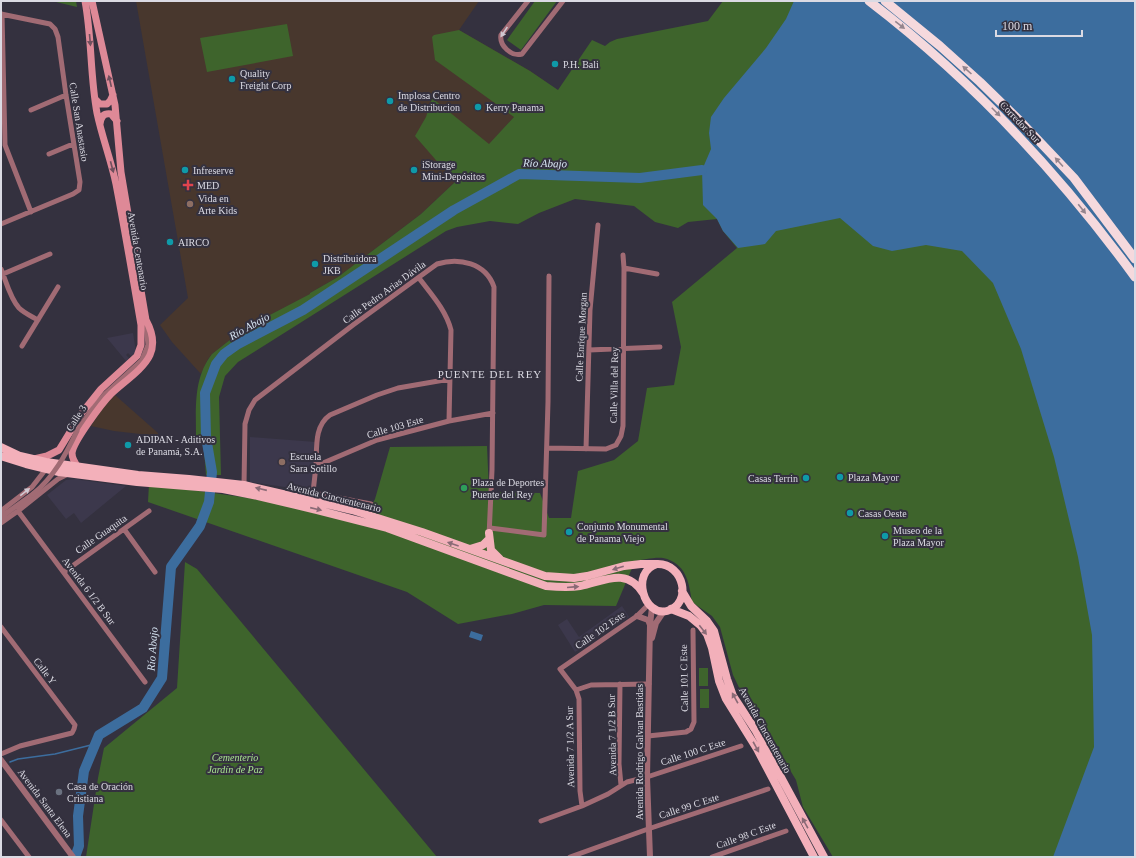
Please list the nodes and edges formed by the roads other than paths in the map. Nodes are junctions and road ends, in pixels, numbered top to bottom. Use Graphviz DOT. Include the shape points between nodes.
graph roads {
  1 [pos="85,1"];
  2 [pos="92,1"];
  3 [pos="528,1"];
  4 [pos="563,1"];
  5 [pos="869,1"];
  6 [pos="885,1"];
  7 [pos="2,14"];
  8 [pos="66,95"];
  9 [pos="113,95"];
  10 [pos="95,99"];
  11 [pos="31,110"];
  12 [pos="117,121"];
  13 [pos="100,124"];
  14 [pos="73,144"];
  15 [pos="49,154"];
  16 [pos="31,212"];
  17 [pos="1,224"];
  18 [pos="598,225"];
  19 [pos="50,254"];
  20 [pos="623,255"];
  21 [pos="1135,259"];
  22 [pos="624,268"];
  23 [pos="2,271"];
  24 [pos="657,274"];
  25 [pos="549,276"];
  26 [pos="1135,277"];
  27 [pos="419,278"];
  28 [pos="8,285"];
  29 [pos="58,287"];
  30 [pos="1,288"];
  31 [pos="38,320"];
  32 [pos="146,320"];
  33 [pos="22,346"];
  34 [pos="660,347"];
  35 [pos="623,348"];
  36 [pos="589,350"];
  37 [pos="450,379"];
  38 [pos="493,413"];
  39 [pos="449,421"];
  40 [pos="1,447"];
  41 [pos="547,448"];
  42 [pos="586,449"];
  43 [pos="59,450"];
  44 [pos="72,452"];
  45 [pos="1,456"];
  46 [pos="34,459"];
  47 [pos="316,466"];
  48 [pos="78,467"];
  49 [pos="46,469"];
  50 [pos="70,473"];
  51 [pos="206,484"];
  52 [pos="244,485"];
  53 [pos="223,486"];
  54 [pos="313,497"];
  55 [pos="371,504"];
  56 [pos="1,511"];
  57 [pos="18,511"];
  58 [pos="150,512"];
  59 [pos="1,517"];
  60 [pos="1,523"];
  61 [pos="124,529"];
  62 [pos="489,534"];
  63 [pos="469,549"];
  64 [pos="486,555"];
  65 [pos="500,560"];
  66 [pos="657,564"];
  67 [pos="64,572"];
  68 [pos="155,572"];
  69 [pos="557,587"];
  70 [pos="682,591"];
  71 [pos="643,593"];
  72 [pos="650,605"];
  73 [pos="668,610"];
  74 [pos="637,616"];
  75 [pos="650,625"];
  76 [pos="1,628"];
  77 [pos="693,630"];
  78 [pos="650,647"];
  79 [pos="145,682"];
  80 [pos="620,684"];
  81 [pos="649,684"];
  82 [pos="576,690"];
  83 [pos="648,736"];
  84 [pos="741,746"];
  85 [pos="1,754"];
  86 [pos="1,760"];
  87 [pos="647,777"];
  88 [pos="621,785"];
  89 [pos="768,789"];
  90 [pos="582,806"];
  91 [pos="1,820"];
  92 [pos="541,821"];
  93 [pos="648,829"];
  94 [pos="786,831"];
  95 [pos="28,857"];
  96 [pos="73,857"];
  97 [pos="570,857"];
  98 [pos="650,857"];
  99 [pos="712,857"];
  100 [pos="814,857"];
  101 [pos="824,857"];
  1 -- 10 [label="main road, Avenida Centenario, one-way"];
  9 -- 2 [label="main road, Avenida Centenario, one-way"];
  3 -- 4 [label="street, one-way" via="501,35 500,40 501,44 518,56"];
  5 -- 26 [label="highway, Corredor Sur, one-way" via="932,52 1012,129 1064,186"];
  21 -- 6 [label="highway, Corredor Sur, one-way" via="1074,178 1020,121 940,46"];
  7 -- 8 [label="street, Calle San Anastasio" via="50,24 55,29"];
  7 -- 16 [label="street" via="5,145"];
  8 -- 11 [label="street"];
  8 -- 14 [label="street, Calle San Anastasio"];
  9 -- 10 [label="main road" via="107,104 100,104"];
  9 -- 12 [label="main road, Avenida Centenario"];
  10 -- 13 [label="main road, Avenida Centenario"];
  12 -- 13 [label="main road" via="111,114 106,114 101,118"];
  12 -- 32 [label="main road, Avenida Centenario" via="121,172"];
  13 -- 43 [label="main road, Avenida Centenario, one-way" via="116,183 140,325 141,345 133,361 112,378 81,414"];
  14 -- 15 [label="street"];
  14 -- 16 [label="street, Calle San Anastasio" via="80,182 79,190"];
  16 -- 17 [label="street, Calle San Anastasio"];
  18 -- 36 [label="street, Calle Enrique Morgan"];
  19 -- 23 [label="street"];
  20 -- 22 [label="street, Calle Villa del Rey"];
  22 -- 24 [label="street"];
  22 -- 35 [label="street, Calle Villa del Rey"];
  23 -- 28 [label="street"];
  25 -- 41 [label="street"];
  27 -- 37 [label="street" via="448,320 452,338"];
  27 -- 38 [label="street, Calle Pedro Arias Dávila" via="437,264 448,261 466,262 490,278 494,287"];
  27 -- 52 [label="street, Calle Pedro Arias Dávila" via="256,400 249,410 245,424"];
  28 -- 30 [label="street"];
  28 -- 31 [label="street" via="18,307"];
  29 -- 31 [label="street"];
  31 -- 33 [label="street"];
  32 -- 44 [label="main road, Avenida Centenario" via="152,339 150,355 120,389 110,394 93,416"];
  32 -- 59 [label="street, Calle 3, bridge" via="148,345 142,360 96,404 77,431 60,464 46,482 34,494"];
  34 -- 35 [label="street"];
  35 -- 36 [label="street"];
  35 -- 42 [label="street, Calle Villa del Rey" via="621,436 616,445 606,449"];
  36 -- 42 [label="street, Calle Enrique Morgan"];
  37 -- 39 [label="street"];
  37 -- 47 [label="street" via="398,388 330,415 319,430"];
  38 -- 39 [label="street, Calle 103 Este"];
  38 -- 62 [label="street, Calle Pedro Arias Dávila"];
  39 -- 47 [label="street, Calle 103 Este" via="377,440"];
  40 -- 46 [label="main road, Avenida Cincuentenario"];
  41 -- 42 [label="street, Calle Villa del Rey"];
  41 -- 62 [label="street" via="544,535"];
  43 -- 44 [label="main road" via="65,456"];
  43 -- 46 [label="main road"];
  44 -- 48 [label="main road" via="73,460"];
  45 -- 49 [label="main road, Avenida Cincuentenario"];
  46 -- 48 [label="main road, Avenida Cincuentenario"];
  47 -- 54 [label="street"];
  48 -- 51 [label="main road, Avenida Cincuentenario"];
  49 -- 50 [label="main road, Avenida Cincuentenario"];
  56 -- 49 [label="street, one-way" via="32,487"];
  50 -- 51 [label="main road, Avenida Cincuentenario" via="137,482"];
  50 -- 57 [label="street" via="58,478"];
  51 -- 53 [label="main road, Avenida Cincuentenario"];
  52 -- 53 [label="main road, Avenida Cincuentenario"];
  54 -- 52 [label="main road, Avenida Cincuentenario, one-way"];
  53 -- 69 [label="main road, Avenida Cincuentenario, one-way" via="387,528 537,583"];
  54 -- 55 [label="street"];
  63 -- 54 [label="main road, Avenida Cincuentenario, one-way"];
  57 -- 60 [label="street"];
  57 -- 67 [label="street, Avenida 6 1/2 B Sur"];
  58 -- 61 [label="street, Calle Guaquita"];
  61 -- 67 [label="street, Calle Guaquita"];
  61 -- 68 [label="street"];
  62 -- 63 [label="main road" via="483,545"];
  62 -- 64 [label="street, Calle Pedro Arias Dávila"];
  62 -- 65 [label="main road" via="492,550"];
  63 -- 64 [label="main road, Avenida Cincuentenario"];
  64 -- 65 [label="main road, Avenida Cincuentenario"];
  64 -- 69 [label="main road" via="495,564"];
  66 -- 65 [label="main road, Avenida Cincuentenario, one-way" via="624,566 588,576 567,578 545,576"];
  66 -- 70 [label="main road" via="673,569 680,579"];
  66 -- 71 [label="main road" via="645,573"];
  67 -- 79 [label="street, Avenida 6 1/2 B Sur"];
  69 -- 71 [label="main road, Avenida Cincuentenario, one-way" via="580,586 620,577 632,581"];
  70 -- 73 [label="main road" via="680,600"];
  101 -- 70 [label="main road, Avenida Cincuentenario, one-way" via="756,731 733,696 714,631 691,606"];
  71 -- 72 [label="main road"];
  72 -- 73 [label="main road" via="658,610"];
  72 -- 74 [label="street, Calle 102 Este"];
  72 -- 75 [label="street, Avenida Rodrigo Galvan Bastidas"];
  73 -- 78 [label="street, Avenida Rodrigo Galvan Bastidas" via="656,623"];
  73 -- 100 [label="main road, Avenida Cincuentenario, one-way" via="688,616 707,634 726,698 758,749"];
  74 -- 75 [label="street" via="648,620"];
  74 -- 82 [label="street, Calle 102 Este" via="560,669"];
  75 -- 78 [label="street, Avenida Rodrigo Galvan Bastidas"];
  76 -- 85 [label="street, Calle Y" via="75,725 72,732 20,746"];
  77 -- 83 [label="street, Calle 101 C Este" via="694,722 691,729 686,732"];
  78 -- 81 [label="street, Avenida Rodrigo Galvan Bastidas"];
  80 -- 81 [label="street"];
  80 -- 82 [label="street" via="591,685"];
  80 -- 88 [label="street, Avenida 7 1/2 B Sur"];
  81 -- 83 [label="street, Avenida Rodrigo Galvan Bastidas"];
  82 -- 90 [label="street, Avenida 7 1/2 A Sur"];
  83 -- 87 [label="street, Avenida Rodrigo Galvan Bastidas"];
  84 -- 87 [label="street, Calle 100 C Este"];
  86 -- 96 [label="street, Avenida Santa Elena"];
  87 -- 88 [label="street, Calle 100 C Este"];
  87 -- 93 [label="street, Avenida Rodrigo Galvan Bastidas"];
  88 -- 90 [label="street, Calle 100 C Este"];
  89 -- 93 [label="street, Calle 99 C Este"];
  90 -- 92 [label="street, Calle 100 C Este"];
  91 -- 95 [label="street"];
  93 -- 97 [label="street, Calle 99 C Este"];
  93 -- 98 [label="street, Avenida Rodrigo Galvan Bastidas"];
  94 -- 99 [label="street, Calle 98 C Este"];
}
